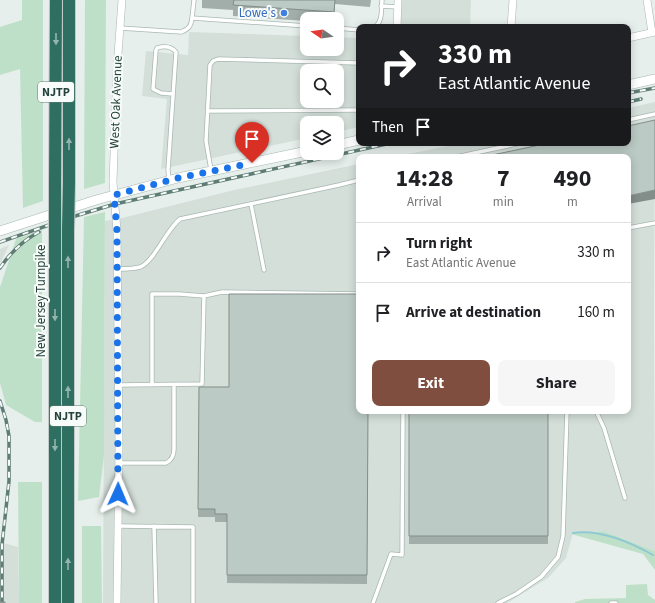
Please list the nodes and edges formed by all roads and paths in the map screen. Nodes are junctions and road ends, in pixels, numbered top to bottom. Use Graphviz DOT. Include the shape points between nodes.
graph roads {
  1 [pos="56,0"];
  2 [pos="69,0"];
  3 [pos="122,0"];
  4 [pos="194,0"];
  5 [pos="382,0"];
  6 [pos="513,0"];
  7 [pos="647,0"];
  8 [pos="398,4"];
  9 [pos="381,6"];
  10 [pos="192,18"];
  11 [pos="379,24"];
  12 [pos="396,24"];
  13 [pos="511,24"];
  14 [pos="300,26"];
  15 [pos="120,28"];
  16 [pos="344,29"];
  17 [pos="356,30"];
  18 [pos="654,33"];
  19 [pos="631,37"];
  20 [pos="356,63"];
  21 [pos="655,79"];
  22 [pos="631,83"];
  23 [pos="173,94"];
  24 [pos="356,110"];
  25 [pos="208,111"];
  26 [pos="655,114"];
  27 [pos="631,119"];
  28 [pos="356,141"];
  29 [pos="344,143"];
  30 [pos="507,146"];
  31 [pos="300,152"];
  32 [pos="470,154"];
  33 [pos="211,171"];
  34 [pos="169,181"];
  35 [pos="356,181"];
  36 [pos="114,200"];
  37 [pos="251,204"];
  38 [pos="655,223"];
  39 [pos="631,227"];
  40 [pos="0,231"];
  41 [pos="118,269"];
  42 [pos="264,270"];
  43 [pos="356,294"];
  44 [pos="204,296"];
  45 [pos="152,385"];
  46 [pos="174,385"];
  47 [pos="118,386"];
  48 [pos="403,414"];
  49 [pos="567,414"];
  50 [pos="597,414"];
  51 [pos="118,463"];
  52 [pos="625,498"];
  53 [pos="118,526"];
  54 [pos="154,526"];
  55 [pos="507,601"];
  56 [pos="55,603"];
  57 [pos="68,603"];
  58 [pos="117,603"];
  59 [pos="156,603"];
  60 [pos="193,603"];
  61 [pos="373,603"];
  62 [pos="498,603"];
  63 [pos="610,603"];
  64 [pos="616,603"];
  1 -- 56 [label="highway, New Jersey Turnpike / NJTP, one-way, bridge"];
  57 -- 2 [label="highway, NJTP, one-way, bridge"];
  3 -- 15 [label="street, West Oak Avenue"];
  4 -- 10 [label="lane"];
  5 -- 9 [label="lane"];
  6 -- 13 [label="street"];
  7 -- 18 [label="street"];
  8 -- 9 [label="lane"];
  8 -- 12 [label="street"];
  9 -- 11 [label="lane"];
  10 -- 14 [label="lane"];
  10 -- 15 [label="lane" via="189,28 181,32"];
  15 -- 36 [label="street, West Oak Avenue" via="116,76"];
  16 -- 17 [label="lane"];
  18 -- 19 [label="street"];
  20 -- 25 [label="lane" via="213,61 210,65"];
  21 -- 22 [label="street"];
  23 -- 23 [label="lane" via="176,52 173,48 157,48 153,89"];
  23 -- 34 [label="lane"];
  24 -- 25 [label="lane"];
  25 -- 33 [label="lane" via="206,141"];
  26 -- 27 [label="lane"];
  28 -- 29 [label="street"];
  30 -- 32 [label="lane"];
  31 -- 33 [label="street"];
  33 -- 34 [label="street"];
  34 -- 36 [label="street"];
  35 -- 37 [label="lane"];
  36 -- 40 [label="street" via="30,220"];
  36 -- 41 [label="street, West Oak Avenue"];
  37 -- 41 [label="lane" via="180,219 170,228 147,262 141,266"];
  37 -- 42 [label="lane"];
  38 -- 39 [label="lane"];
  41 -- 47 [label="street, West Oak Avenue"];
  43 -- 44 [label="lane" via="222,292"];
  44 -- 45 [label="lane" via="152,294"];
  44 -- 46 [label="lane" via="202,384"];
  45 -- 46 [label="lane"];
  45 -- 47 [label="lane"];
  46 -- 51 [label="lane" via="174,454 170,461"];
  47 -- 51 [label="street, West Oak Avenue"];
  48 -- 61 [label="lane" via="402,555 391,554"];
  49 -- 55 [label="lane" via="561,548 558,557 541,577"];
  50 -- 52 [label="lane"];
  51 -- 53 [label="street, West Oak Avenue"];
  53 -- 54 [label="lane"];
  53 -- 58 [label="street, West Oak Avenue"];
  54 -- 59 [label="lane"];
  54 -- 60 [label="lane" via="193,527"];
  55 -- 62 [label="lane"];
  63 -- 64 [label="lane"];
}
